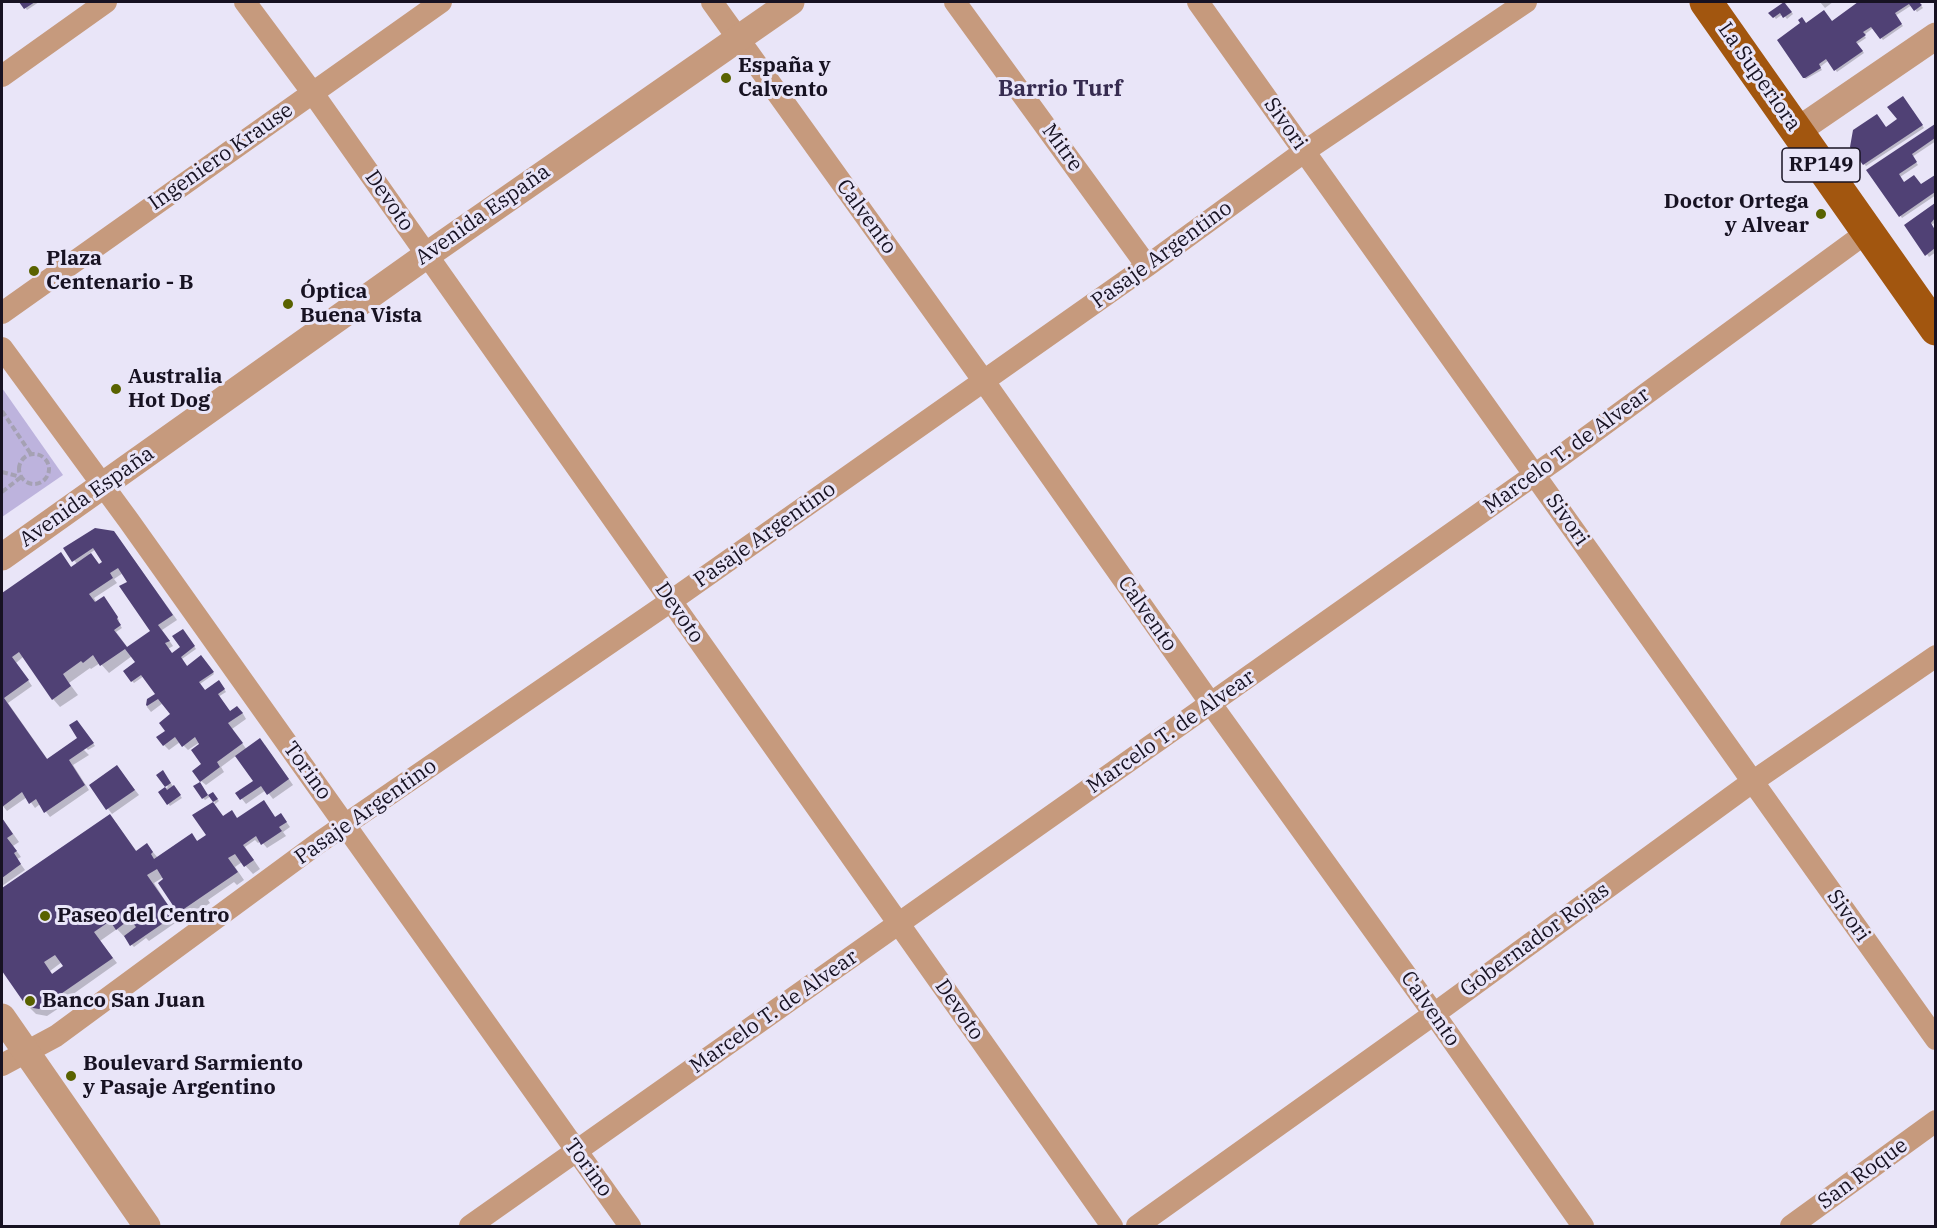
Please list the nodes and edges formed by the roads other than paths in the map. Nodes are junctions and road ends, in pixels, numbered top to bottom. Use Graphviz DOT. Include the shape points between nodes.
graph roads {
  1 [pos="106,2"];
  2 [pos="245,2"];
  3 [pos="441,2"];
  4 [pos="712,2"];
  5 [pos="791,2"];
  6 [pos="955,2"];
  7 [pos="1198,2"];
  8 [pos="1526,2"];
  9 [pos="1706,2"];
  10 [pos="1935,36"];
  11 [pos="738,38"];
  12 [pos="2,76"];
  13 [pos="312,92"];
  14 [pos="1797,131"];
  15 [pos="1305,151"];
  16 [pos="1867,232"];
  17 [pos="427,255"];
  18 [pos="1147,266"];
  19 [pos="2,313"];
  20 [pos="1935,329"];
  21 [pos="2,348"];
  22 [pos="983,380"];
  23 [pos="1535,475"];
  24 [pos="103,486"];
  25 [pos="2,557"];
  26 [pos="671,601"];
  27 [pos="1935,656"];
  28 [pos="1211,704"];
  29 [pos="1752,782"];
  30 [pos="346,825"];
  31 [pos="899,924"];
  32 [pos="1434,1014"];
  33 [pos="2,1017"];
  34 [pos="1935,1039"];
  35 [pos="26,1052"];
  36 [pos="2,1065"];
  37 [pos="1935,1121"];
  38 [pos="576,1152"];
  39 [pos="147,1227"];
  40 [pos="470,1227"];
  41 [pos="630,1227"];
  42 [pos="1112,1227"];
  43 [pos="1137,1227"];
  44 [pos="1583,1227"];
  45 [pos="1791,1227"];
  1 -- 12 [label="street"];
  2 -- 13 [label="street, Devoto"];
  3 -- 13 [label="street, Ingeniero Krause"];
  4 -- 11 [label="street, Calvento"];
  5 -- 11 [label="street, Avenida España"];
  6 -- 18 [label="street, Mitre"];
  7 -- 15 [label="street, Sivori"];
  8 -- 15 [label="street, Pasaje Argentino"];
  9 -- 14 [label="main road, La Superiora / RP149"];
  10 -- 14 [label="street"];
  11 -- 17 [label="street, Avenida España"];
  11 -- 22 [label="street, Calvento"];
  13 -- 17 [label="street, Devoto"];
  13 -- 19 [label="street, Ingeniero Krause"];
  14 -- 16 [label="main road, La Superiora / RP149"];
  15 -- 18 [label="street, Pasaje Argentino"];
  15 -- 23 [label="street, Sivori"];
  16 -- 20 [label="main road, La Superiora / RP149"];
  16 -- 23 [label="street, Marcelo T. de Alvear"];
  17 -- 24 [label="street, Avenida España"];
  17 -- 26 [label="street, Devoto"];
  18 -- 22 [label="street, Pasaje Argentino"];
  21 -- 24 [label="street, Torino"];
  22 -- 26 [label="street, Pasaje Argentino"];
  22 -- 28 [label="street, Calvento"];
  23 -- 28 [label="street, Marcelo T. de Alvear"];
  23 -- 29 [label="street, Sivori"];
  24 -- 25 [label="street, Avenida España"];
  24 -- 30 [label="street, Torino"];
  26 -- 30 [label="street, Pasaje Argentino"];
  26 -- 31 [label="street, Devoto"];
  27 -- 29 [label="street, Gobernador Rojas"];
  28 -- 31 [label="street, Marcelo T. de Alvear"];
  28 -- 32 [label="street, Calvento"];
  29 -- 32 [label="street, Gobernador Rojas"];
  29 -- 34 [label="street, Sivori"];
  30 -- 35 [label="street, Pasaje Argentino" via="56,1036"];
  30 -- 38 [label="street, Torino"];
  31 -- 38 [label="street, Marcelo T. de Alvear"];
  31 -- 42 [label="street, Devoto"];
  32 -- 43 [label="street, Gobernador Rojas"];
  32 -- 44 [label="street, Calvento"];
  33 -- 35 [label="street"];
  35 -- 36 [label="street, Pasaje Argentino"];
  35 -- 39 [label="street"];
  37 -- 45 [label="street, San Roque"];
  38 -- 40 [label="street, Marcelo T. de Alvear"];
  38 -- 41 [label="street, Torino"];
}
